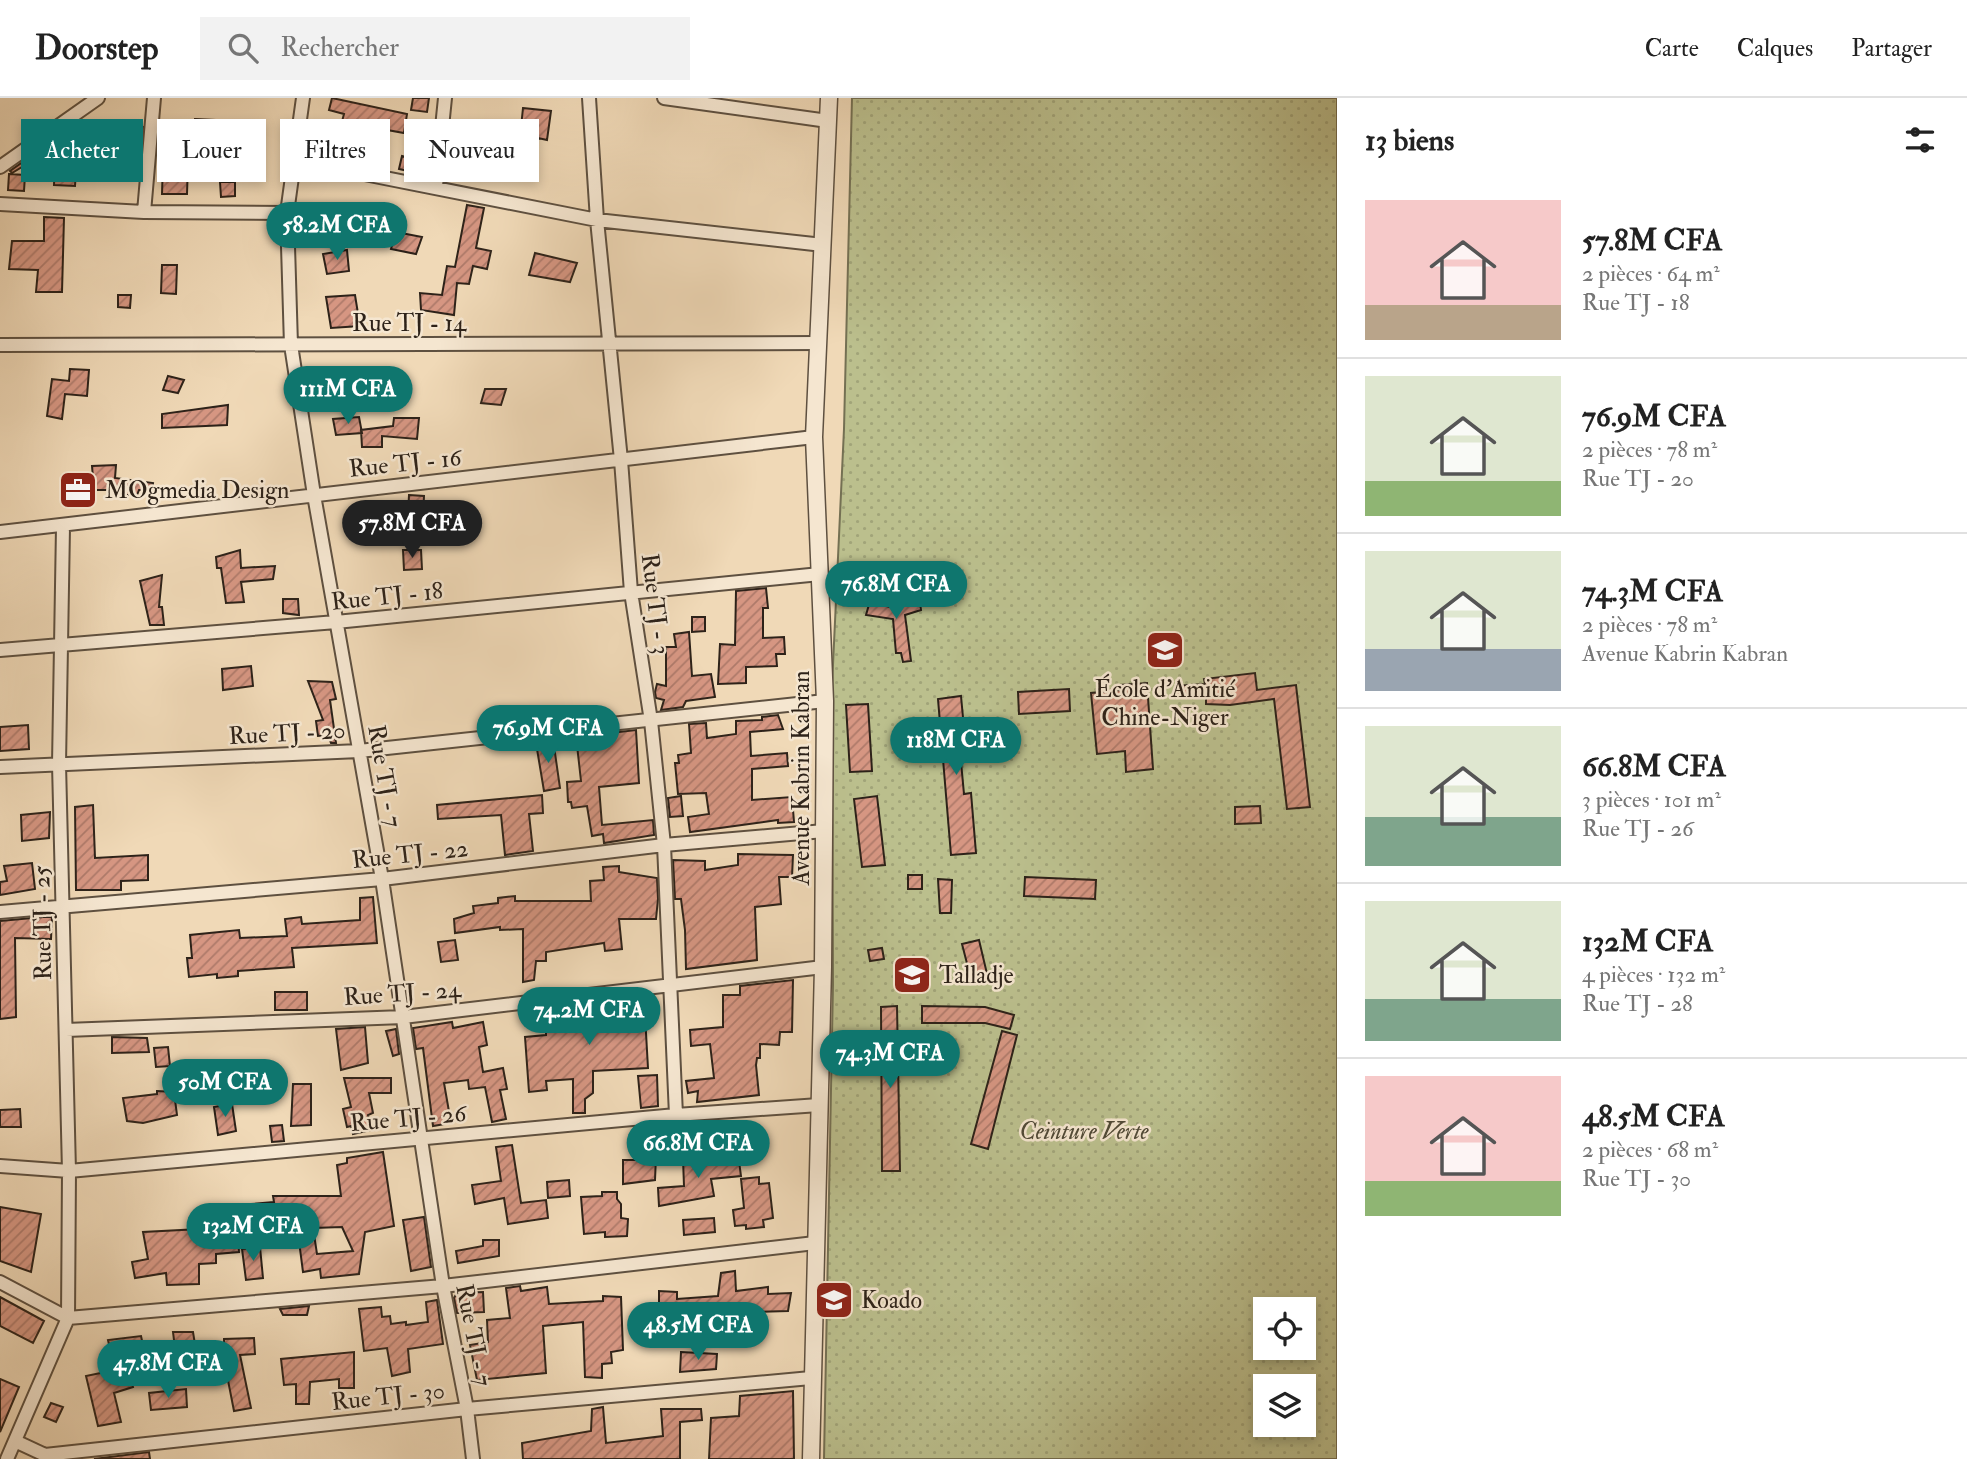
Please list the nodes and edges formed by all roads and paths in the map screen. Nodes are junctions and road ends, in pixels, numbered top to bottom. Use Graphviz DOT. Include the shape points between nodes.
graph roads {
  1 [pos="98,98"];
  2 [pos="154,98"];
  3 [pos="303,98"];
  4 [pos="445,98"];
  5 [pos="589,98"];
  6 [pos="664,98"];
  7 [pos="829,98"];
  8 [pos="300,119"];
  9 [pos="828,121"];
  10 [pos="0,167"];
  11 [pos="390,178"];
  12 [pos="291,182"];
  13 [pos="436,186"];
  14 [pos="0,204"];
  15 [pos="144,212"];
  16 [pos="287,213"];
  17 [pos="597,220"];
  18 [pos="823,245"];
  19 [pos="819,343"];
  20 [pos="609,344"];
  21 [pos="0,345"];
  22 [pos="292,345"];
  23 [pos="814,437"];
  24 [pos="621,460"];
  25 [pos="314,495"];
  26 [pos="63,527"];
  27 [pos="0,532"];
  28 [pos="820,574"];
  29 [pos="631,592"];
  30 [pos="336,622"];
  31 [pos="60,646"];
  32 [pos="0,650"];
  33 [pos="825,701"];
  34 [pos="651,721"];
  35 [pos="359,751"];
  36 [pos="59,764"];
  37 [pos="0,767"];
  38 [pos="824,831"];
  39 [pos="664,845"];
  40 [pos="382,879"];
  41 [pos="63,907"];
  42 [pos="0,912"];
  43 [pos="823,967"];
  44 [pos="670,985"];
  45 [pos="403,1017"];
  46 [pos="66,1030"];
  47 [pos="819,1105"];
  48 [pos="676,1115"];
  49 [pos="422,1138"];
  50 [pos="0,1166"];
  51 [pos="69,1171"];
  52 [pos="815,1243"];
  53 [pos="0,1283"];
  54 [pos="443,1286"];
  55 [pos="68,1318"];
  56 [pos="811,1378"];
  57 [pos="467,1409"];
  58 [pos="15,1441"];
  59 [pos="0,1455"];
  60 [pos="7,1459"];
  61 [pos="473,1459"];
  62 [pos="811,1459"];
  1 -- 10 [label="street"];
  2 -- 15 [label="street"];
  3 -- 8 [label="street, Rue TJ - 7"];
  4 -- 13 [label="street"];
  5 -- 17 [label="street, Rue TJ - 3"];
  6 -- 9 [label="street"];
  7 -- 9 [label="street, Avenue Kabrin Kabran"];
  9 -- 18 [label="street, Avenue Kabrin Kabran"];
  11 -- 13 [label="street"];
  12 -- 16 [label="street, Rue TJ - 7"];
  13 -- 17 [label="street"];
  14 -- 15 [label="street"];
  15 -- 16 [label="street"];
  16 -- 22 [label="street, Rue TJ - 7"];
  17 -- 18 [label="street"];
  17 -- 20 [label="street, Rue TJ - 3"];
  18 -- 19 [label="street, Avenue Kabrin Kabran"];
  19 -- 20 [label="street, Rue TJ - 14"];
  19 -- 23 [label="street, Avenue Kabrin Kabran"];
  20 -- 22 [label="street, Rue TJ - 14"];
  20 -- 24 [label="street, Rue TJ - 3"];
  21 -- 22 [label="street, Rue TJ - 14"];
  22 -- 25 [label="street, Rue TJ - 7"];
  23 -- 24 [label="street, Rue TJ - 16"];
  23 -- 28 [label="street, Avenue Kabrin Kabran"];
  24 -- 25 [label="street, Rue TJ - 16"];
  24 -- 29 [label="street, Rue TJ - 3"];
  25 -- 26 [label="street, Rue TJ - 16"];
  25 -- 30 [label="street, Rue TJ - 7"];
  26 -- 27 [label="street, Rue TJ - 16"];
  26 -- 31 [label="street, Rue TJ - 25"];
  28 -- 29 [label="street, Rue TJ - 18"];
  28 -- 33 [label="street, Avenue Kabrin Kabran"];
  29 -- 30 [label="street, Rue TJ - 18"];
  29 -- 34 [label="street, Rue TJ - 3"];
  30 -- 31 [label="street, Rue TJ - 18"];
  30 -- 35 [label="street, Rue TJ - 7"];
  31 -- 32 [label="street, Rue TJ - 18"];
  31 -- 36 [label="street, Rue TJ - 25"];
  33 -- 34 [label="street, Rue TJ - 20"];
  33 -- 38 [label="street, Avenue Kabrin Kabran"];
  34 -- 35 [label="street, Rue TJ - 20"];
  34 -- 39 [label="street, Rue TJ - 3"];
  35 -- 36 [label="street, Rue TJ - 20"];
  35 -- 40 [label="street, Rue TJ - 7"];
  36 -- 37 [label="street, Rue TJ - 20"];
  36 -- 41 [label="street, Rue TJ - 25"];
  38 -- 39 [label="street, Rue TJ - 22"];
  38 -- 43 [label="street, Avenue Kabrin Kabran"];
  39 -- 40 [label="street, Rue TJ - 22"];
  39 -- 44 [label="street, Rue TJ - 3"];
  40 -- 41 [label="street, Rue TJ - 22"];
  40 -- 45 [label="street, Rue TJ - 7"];
  41 -- 42 [label="street, Rue TJ - 22"];
  41 -- 46 [label="street, Rue TJ - 25"];
  43 -- 44 [label="street, Rue TJ - 24"];
  43 -- 47 [label="street, Avenue Kabrin Kabran"];
  44 -- 45 [label="street, Rue TJ - 24"];
  44 -- 48 [label="street, Rue TJ - 3"];
  45 -- 46 [label="street, Rue TJ - 24"];
  45 -- 49 [label="street, Rue TJ - 7"];
  46 -- 51 [label="street, Rue TJ - 25"];
  47 -- 48 [label="street, Rue TJ - 26"];
  47 -- 52 [label="street, Avenue Kabrin Kabran"];
  48 -- 49 [label="street, Rue TJ - 26"];
  49 -- 51 [label="street, Rue TJ - 26"];
  49 -- 54 [label="street, Rue TJ - 7"];
  50 -- 51 [label="street, Rue TJ - 26"];
  51 -- 55 [label="street, Rue TJ - 25"];
  52 -- 54 [label="street"];
  52 -- 56 [label="street, Avenue Kabrin Kabran"];
  53 -- 55 [label="street"];
  54 -- 55 [label="street"];
  54 -- 57 [label="street, Rue TJ - 7"];
  55 -- 58 [label="street"];
  56 -- 57 [label="street, Rue TJ - 30"];
  56 -- 62 [label="street, Avenue Kabrin Kabran"];
  57 -- 58 [label="street, Rue TJ - 30" via="45,1455"];
  57 -- 61 [label="street, Rue TJ - 7"];
  58 -- 60 [label="street"];
  59 -- 60 [label="street"];
}
